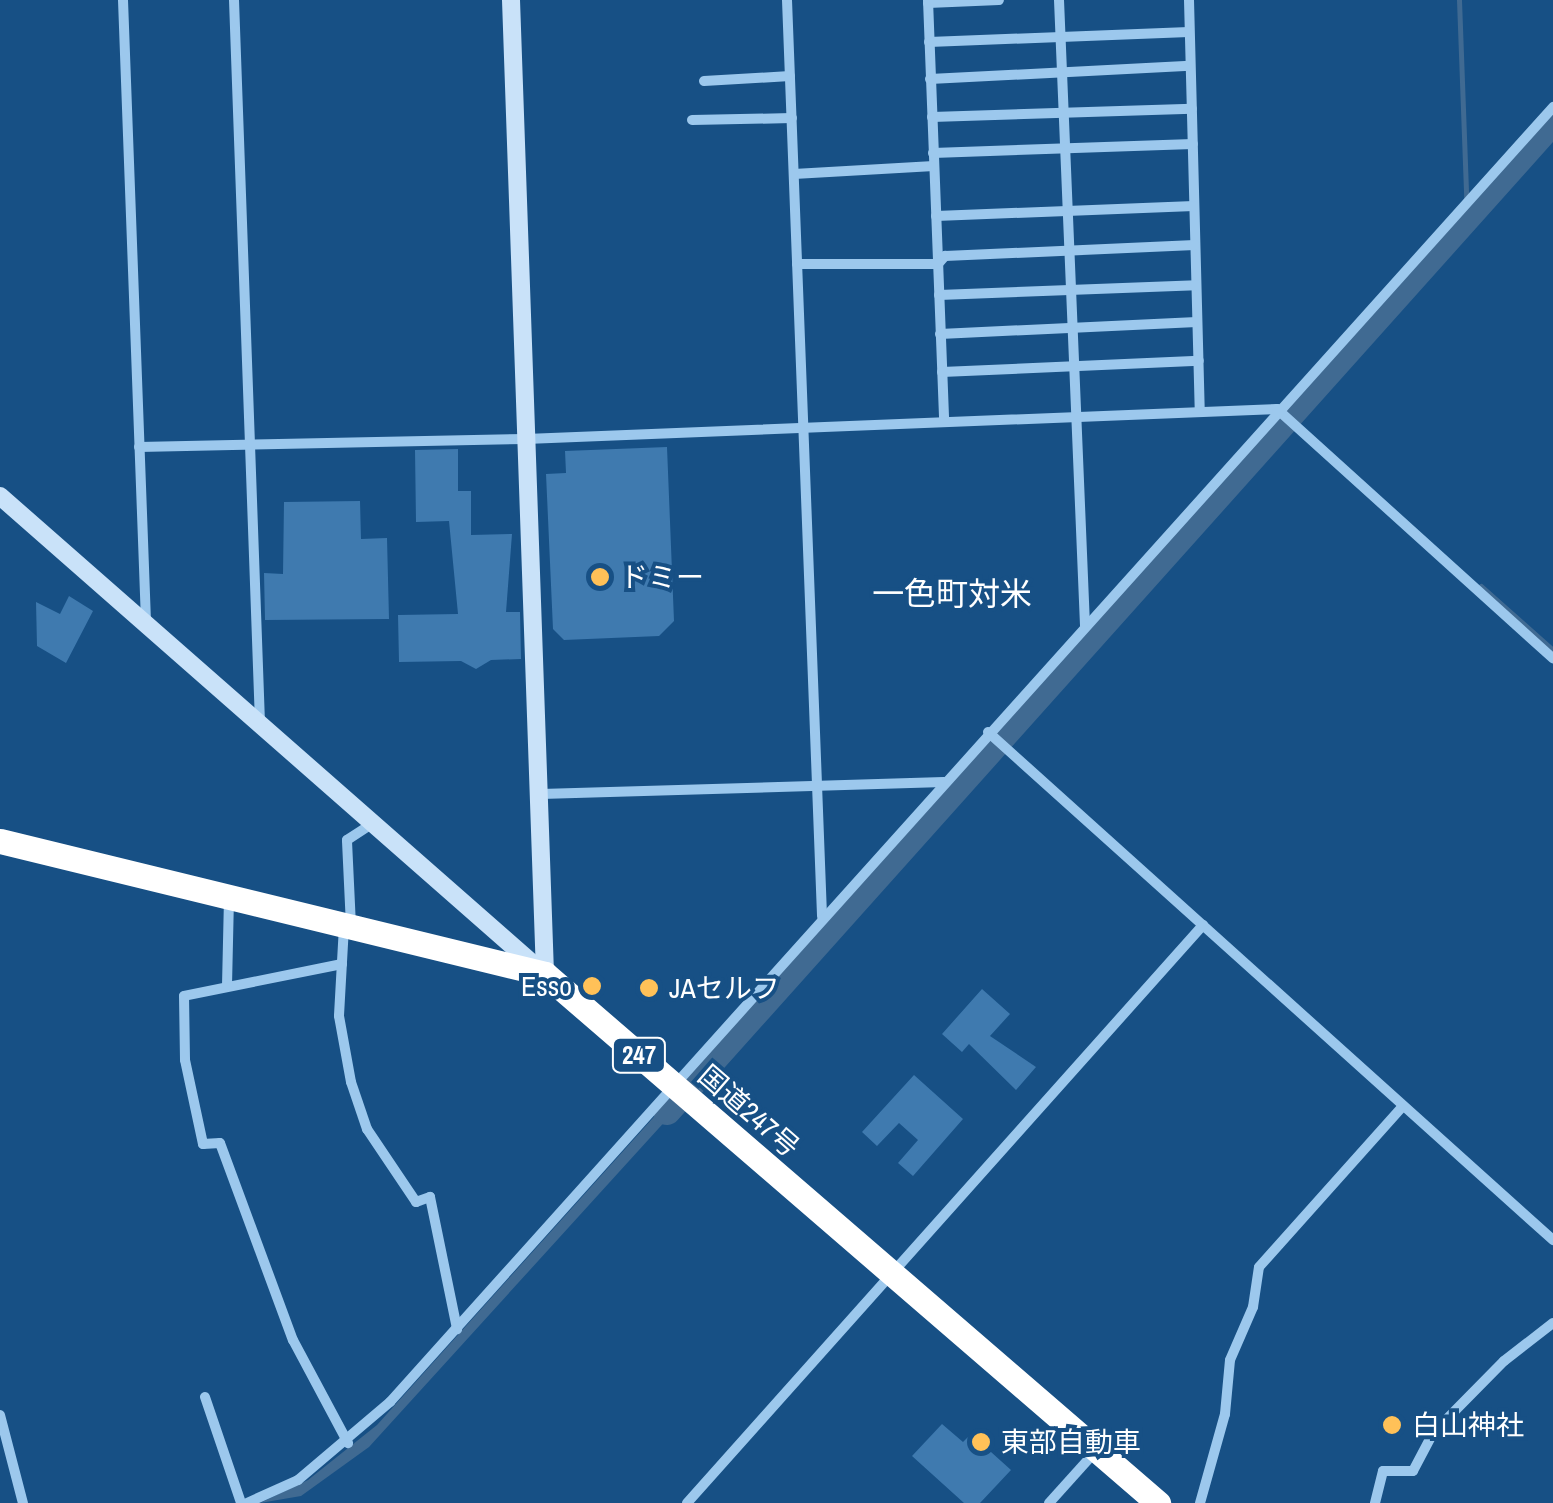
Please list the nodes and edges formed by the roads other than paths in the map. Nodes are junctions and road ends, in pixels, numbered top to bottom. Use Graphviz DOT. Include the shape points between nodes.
graph roads {
  1 [pos="124,0"];
  2 [pos="234,0"];
  3 [pos="511,0"];
  4 [pos="787,0"];
  5 [pos="999,0"];
  6 [pos="1059,0"];
  7 [pos="1188,0"];
  8 [pos="928,1"];
  9 [pos="1190,32"];
  10 [pos="1061,36"];
  11 [pos="929,42"];
  12 [pos="1190,66"];
  13 [pos="1062,75"];
  14 [pos="790,76"];
  15 [pos="930,79"];
  16 [pos="704,81"];
  17 [pos="1553,108"];
  18 [pos="1192,110"];
  19 [pos="1064,114"];
  20 [pos="932,117"];
  21 [pos="792,118"];
  22 [pos="692,120"];
  23 [pos="1192,144"];
  24 [pos="1065,152"];
  25 [pos="933,153"];
  26 [pos="934,166"];
  27 [pos="794,174"];
  28 [pos="1194,206"];
  29 [pos="1067,213"];
  30 [pos="936,216"];
  31 [pos="1195,245"];
  32 [pos="1069,252"];
  33 [pos="797,264"];
  34 [pos="938,264"];
  35 [pos="1196,285"];
  36 [pos="1070,288"];
  37 [pos="939,295"];
  38 [pos="1198,322"];
  39 [pos="1072,326"];
  40 [pos="940,334"];
  41 [pos="1198,361"];
  42 [pos="1073,366"];
  43 [pos="942,372"];
  44 [pos="1276,409"];
  45 [pos="1200,412"];
  46 [pos="1075,416"];
  47 [pos="944,421"];
  48 [pos="803,427"];
  49 [pos="526,439"];
  50 [pos="251,446"];
  51 [pos="139,447"];
  52 [pos="0,496"];
  53 [pos="146,623"];
  54 [pos="1085,626"];
  55 [pos="1553,658"];
  56 [pos="260,724"];
  57 [pos="988,732"];
  58 [pos="944,782"];
  59 [pos="814,784"];
  60 [pos="541,794"];
  61 [pos="373,823"];
  62 [pos="0,842"];
  63 [pos="229,897"];
  64 [pos="822,916"];
  65 [pos="1203,925"];
  66 [pos="348,926"];
  67 [pos="342,964"];
  68 [pos="545,974"];
  69 [pos="227,986"];
  70 [pos="674,1086"];
  71 [pos="1403,1106"];
  72 [pos="1553,1240"];
  73 [pos="891,1272"];
  74 [pos="1553,1323"];
  75 [pos="457,1329"];
  76 [pos="206,1397"];
  77 [pos="0,1415"];
  78 [pos="348,1443"];
  79 [pos="1096,1451"];
  80 [pos="23,1503"];
  81 [pos="244,1503"];
  82 [pos="687,1503"];
  83 [pos="1049,1503"];
  84 [pos="1158,1503"];
  85 [pos="1200,1503"];
  86 [pos="1374,1503"];
  1 -- 51 [label="street"];
  2 -- 50 [label="street"];
  3 -- 49 [label="street"];
  4 -- 14 [label="street"];
  5 -- 8 [label="street"];
  6 -- 10 [label="street"];
  7 -- 9 [label="street"];
  8 -- 11 [label="street"];
  9 -- 10 [label="street"];
  9 -- 12 [label="street"];
  10 -- 11 [label="street"];
  10 -- 13 [label="street"];
  11 -- 15 [label="street"];
  12 -- 13 [label="street"];
  12 -- 18 [label="street"];
  13 -- 15 [label="street"];
  13 -- 19 [label="street"];
  14 -- 16 [label="street"];
  14 -- 21 [label="street"];
  15 -- 20 [label="street"];
  17 -- 44 [label="street"];
  18 -- 19 [label="street"];
  18 -- 23 [label="street"];
  19 -- 20 [label="street"];
  19 -- 24 [label="street"];
  20 -- 25 [label="street"];
  21 -- 22 [label="street"];
  21 -- 27 [label="street"];
  23 -- 24 [label="street"];
  23 -- 28 [label="street"];
  24 -- 25 [label="street"];
  24 -- 29 [label="street"];
  25 -- 26 [label="street"];
  26 -- 27 [label="street"];
  26 -- 30 [label="street"];
  27 -- 33 [label="street"];
  28 -- 29 [label="street"];
  28 -- 31 [label="street"];
  29 -- 30 [label="street"];
  29 -- 32 [label="street"];
  30 -- 34 [label="street"];
  31 -- 32 [label="street"];
  31 -- 35 [label="street"];
  32 -- 34 [label="street" via="945,256"];
  32 -- 36 [label="street"];
  33 -- 34 [label="street"];
  33 -- 48 [label="street"];
  34 -- 37 [label="street"];
  35 -- 36 [label="street"];
  35 -- 38 [label="street"];
  36 -- 37 [label="street"];
  36 -- 39 [label="street"];
  37 -- 40 [label="street"];
  38 -- 39 [label="street"];
  38 -- 41 [label="street"];
  39 -- 40 [label="street"];
  39 -- 42 [label="street"];
  40 -- 43 [label="street"];
  41 -- 42 [label="street"];
  41 -- 45 [label="street"];
  42 -- 43 [label="street"];
  42 -- 46 [label="street"];
  43 -- 47 [label="street"];
  44 -- 45 [label="street"];
  44 -- 54 [label="street"];
  44 -- 55 [label="street"];
  45 -- 46 [label="street"];
  46 -- 47 [label="street"];
  46 -- 54 [label="street"];
  47 -- 48 [label="street"];
  48 -- 49 [label="street"];
  48 -- 59 [label="street"];
  49 -- 50 [label="street"];
  49 -- 60 [label="street"];
  50 -- 51 [label="street"];
  50 -- 56 [label="street"];
  51 -- 53 [label="street"];
  52 -- 53 [label="street"];
  53 -- 56 [label="street"];
  54 -- 57 [label="street"];
  56 -- 61 [label="street"];
  57 -- 58 [label="street"];
  57 -- 65 [label="street"];
  58 -- 59 [label="street"];
  58 -- 64 [label="street"];
  59 -- 60 [label="street"];
  59 -- 64 [label="street"];
  60 -- 68 [label="street"];
  61 -- 66 [label="street" via="347,840"];
  61 -- 68 [label="street"];
  62 -- 63 [label="highway, 国道247号 / 247"];
  63 -- 66 [label="highway, 国道247号 / 247"];
  63 -- 69 [label="street"];
  64 -- 70 [label="street"];
  65 -- 71 [label="street"];
  65 -- 73 [label="street"];
  66 -- 67 [label="street"];
  66 -- 68 [label="highway, 国道247号 / 247"];
  67 -- 69 [label="street"];
  67 -- 75 [label="street" via="338,1016 351,1082 367,1130 416,1202 430,1197"];
  68 -- 70 [label="highway, 国道247号 / 247"];
  69 -- 78 [label="street" via="184,996 185,1060 203,1144 220,1143 293,1340"];
  70 -- 73 [label="highway, 国道247号 / 247"];
  70 -- 75 [label="street"];
  71 -- 72 [label="street"];
  71 -- 85 [label="street" via="1259,1267 1252,1307 1230,1360 1225,1414"];
  73 -- 79 [label="highway, 国道247号 / 247"];
  73 -- 82 [label="street"];
  74 -- 86 [label="street" via="1504,1361 1433,1433 1413,1471 1384,1471"];
  75 -- 78 [label="street"];
  76 -- 81 [label="street"];
  77 -- 80 [label="street"];
  78 -- 81 [label="street" via="298,1480"];
  79 -- 83 [label="street"];
  79 -- 84 [label="highway, 国道247号 / 247"];
}
